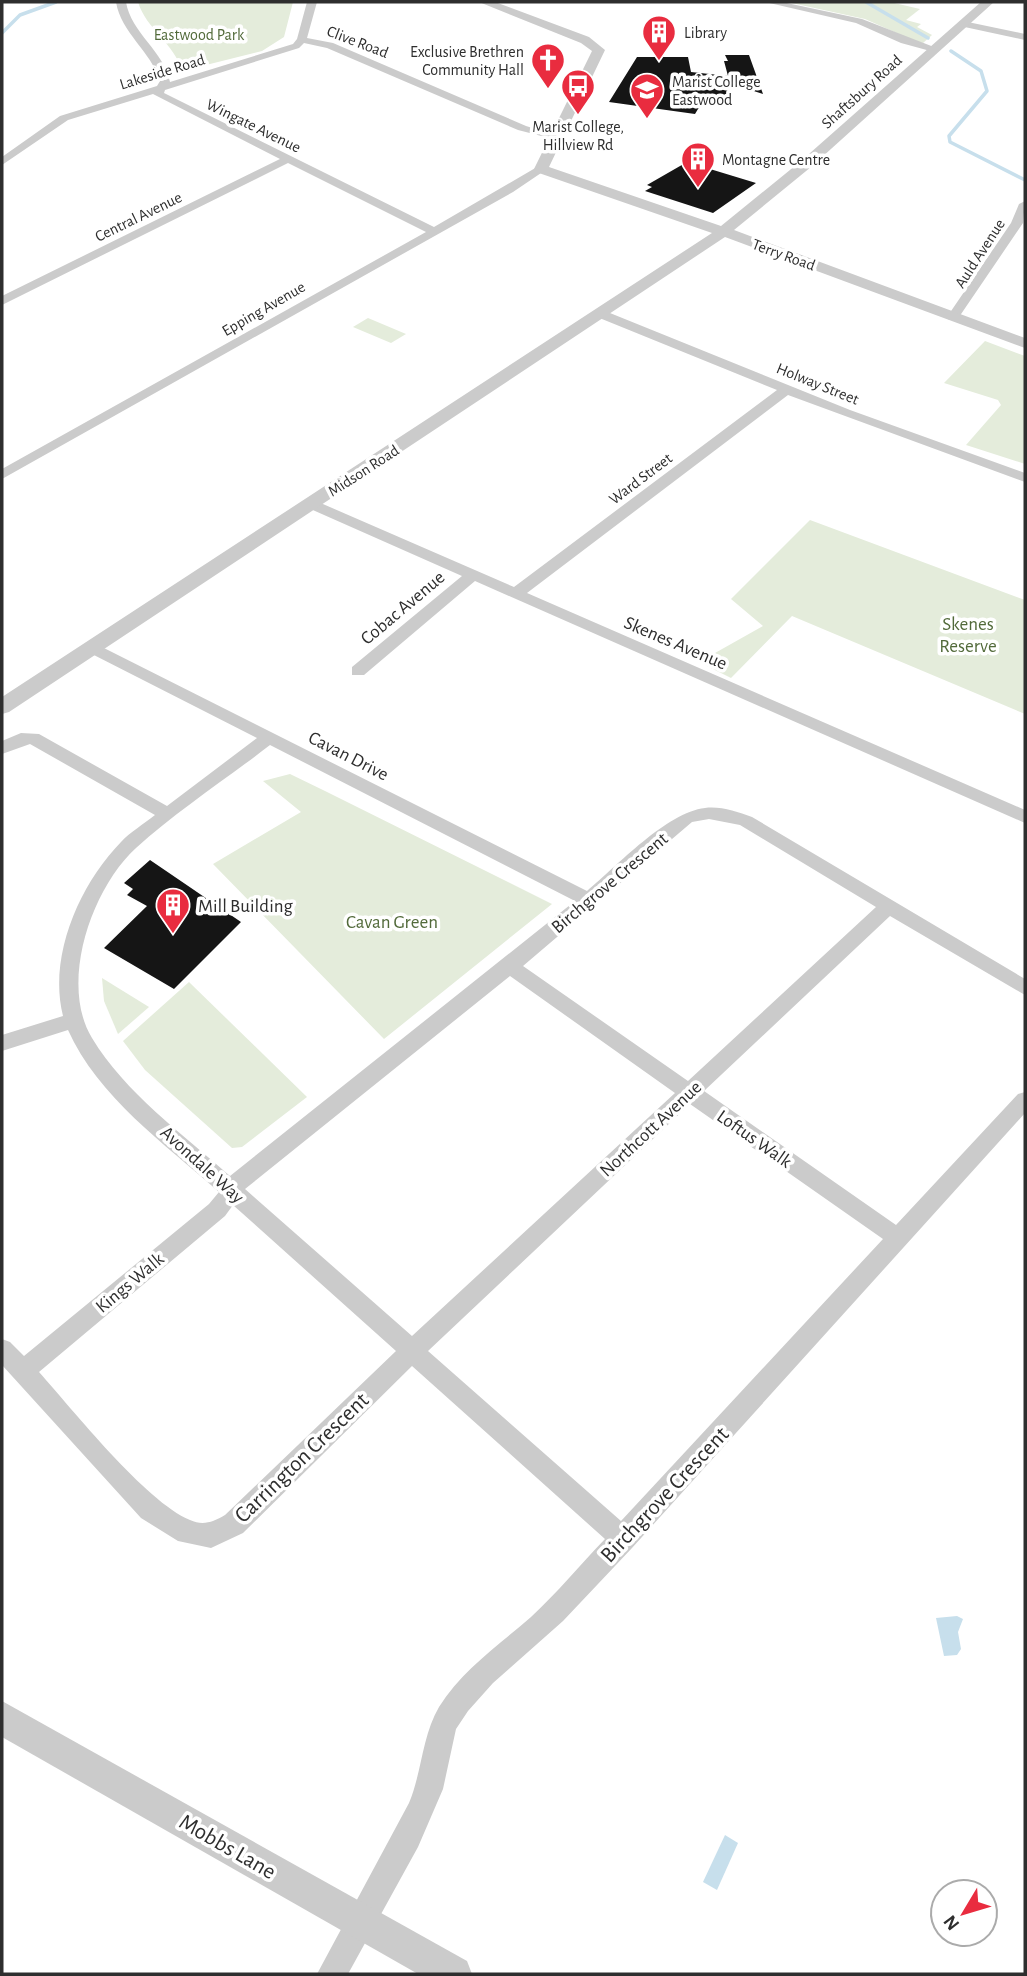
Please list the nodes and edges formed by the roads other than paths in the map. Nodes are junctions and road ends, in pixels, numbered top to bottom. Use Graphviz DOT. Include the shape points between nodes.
graph roads {
  1 [pos="121,2"];
  2 [pos="312,2"];
  3 [pos="485,2"];
  4 [pos="770,2"];
  5 [pos="988,2"];
  6 [pos="963,24"];
  7 [pos="1025,37"];
  8 [pos="302,40"];
  9 [pos="934,49"];
  10 [pos="161,87"];
  11 [pos="557,137"];
  12 [pos="288,159"];
  13 [pos="2,162"];
  14 [pos="541,169"];
  15 [pos="1025,204"];
  16 [pos="433,231"];
  17 [pos="724,232"];
  18 [pos="2,301"];
  19 [pos="601,314"];
  20 [pos="953,317"];
  21 [pos="1025,343"];
  22 [pos="786,390"];
  23 [pos="2,475"];
  24 [pos="1025,478"];
  25 [pos="311,504"];
  26 [pos="473,575"];
  27 [pos="515,593"];
  28 [pos="92,648"];
  29 [pos="358,671"];
  30 [pos="2,707"];
  31 [pos="268,738"];
  32 [pos="2,748"];
  33 [pos="167,814"];
  34 [pos="1025,817"];
  35 [pos="587,899"];
  36 [pos="888,907"];
  37 [pos="509,966"];
  38 [pos="1025,988"];
  39 [pos="73,1021"];
  40 [pos="2,1043"];
  41 [pos="689,1092"];
  42 [pos="1025,1100"];
  43 [pos="232,1190"];
  44 [pos="898,1238"];
  45 [pos="2,1349"];
  46 [pos="412,1350"];
  47 [pos="23,1371"];
  48 [pos="622,1539"];
  49 [pos="2,1718"];
  50 [pos="363,1923"];
  51 [pos="332,1974"];
  52 [pos="454,1974"];
  1 -- 10 [label="street" via="122,13 162,65 165,81"];
  2 -- 8 [label="street"];
  3 -- 11 [label="street" via="585,40 599,50"];
  4 -- 9 [label="street" via="859,21"];
  5 -- 6 [label="street, Shaftsbury Road"];
  6 -- 7 [label="street"];
  6 -- 9 [label="street, Shaftsbury Road"];
  8 -- 10 [label="street, Lakeside Road" via="287,50"];
  8 -- 11 [label="street, Clive Road" via="330,45 522,128"];
  9 -- 17 [label="street, Shaftsbury Road"];
  10 -- 12 [label="street, Wingate Avenue" via="158,94"];
  10 -- 13 [label="street, Lakeside Road" via="64,118"];
  11 -- 14 [label="street"];
  12 -- 16 [label="street, Wingate Avenue"];
  12 -- 18 [label="street, Central Avenue"];
  14 -- 16 [label="street, Epping Avenue"];
  14 -- 17 [label="street, Terry Road"];
  15 -- 20 [label="street, Auld Avenue"];
  16 -- 23 [label="street, Epping Avenue"];
  17 -- 19 [label="street, Midson Road"];
  17 -- 20 [label="street, Terry Road"];
  19 -- 22 [label="street, Holway Street"];
  19 -- 25 [label="street, Midson Road"];
  20 -- 21 [label="street, Terry Road"];
  22 -- 24 [label="street, Holway Street"];
  22 -- 27 [label="street, Ward Street"];
  25 -- 26 [label="street, Skenes Avenue"];
  25 -- 28 [label="street, Midson Road"];
  26 -- 27 [label="street, Skenes Avenue"];
  26 -- 29 [label="street, Cobac Avenue"];
  27 -- 34 [label="street, Skenes Avenue"];
  28 -- 30 [label="street, Midson Road"];
  28 -- 31 [label="street, Cavan Drive"];
  31 -- 33 [label="street"];
  31 -- 35 [label="street, Cavan Drive"];
  32 -- 33 [label="street" via="33,738"];
  33 -- 39 [label="street" via="128,845 89,899 71,966"];
  35 -- 36 [label="street, Birchgrove Crescent" via="686,818 721,812 768,834"];
  35 -- 37 [label="street, Birchgrove Crescent"];
  36 -- 38 [label="street, Birchgrove Crescent"];
  36 -- 41 [label="street, Northcott Avenue"];
  37 -- 41 [label="street, Loftus Walk"];
  37 -- 43 [label="street, Birchgrove Crescent"];
  39 -- 40 [label="street"];
  39 -- 43 [label="street, Avondale Way" via="109,1076 135,1104"];
  41 -- 44 [label="street, Loftus Walk"];
  41 -- 46 [label="street, Northcott Avenue"];
  42 -- 44 [label="street, Birchgrove Crescent"];
  43 -- 46 [label="street, Avondale Way"];
  43 -- 47 [label="street, Kings Walk" via="217,1210"];
  44 -- 48 [label="street, Birchgrove Crescent"];
  45 -- 47 [label="street, Carrington Crescent"];
  46 -- 47 [label="street, Carrington Crescent" via="234,1524 211,1536 187,1532 150,1510"];
  46 -- 48 [label="street, Avondale Way"];
  48 -- 50 [label="street, Birchgrove Crescent" via="526,1641 470,1687 447,1718 430,1786"];
  49 -- 50 [label="street, Mobbs Lane"];
  50 -- 51 [label="street"];
  50 -- 52 [label="street, Mobbs Lane"];
}
